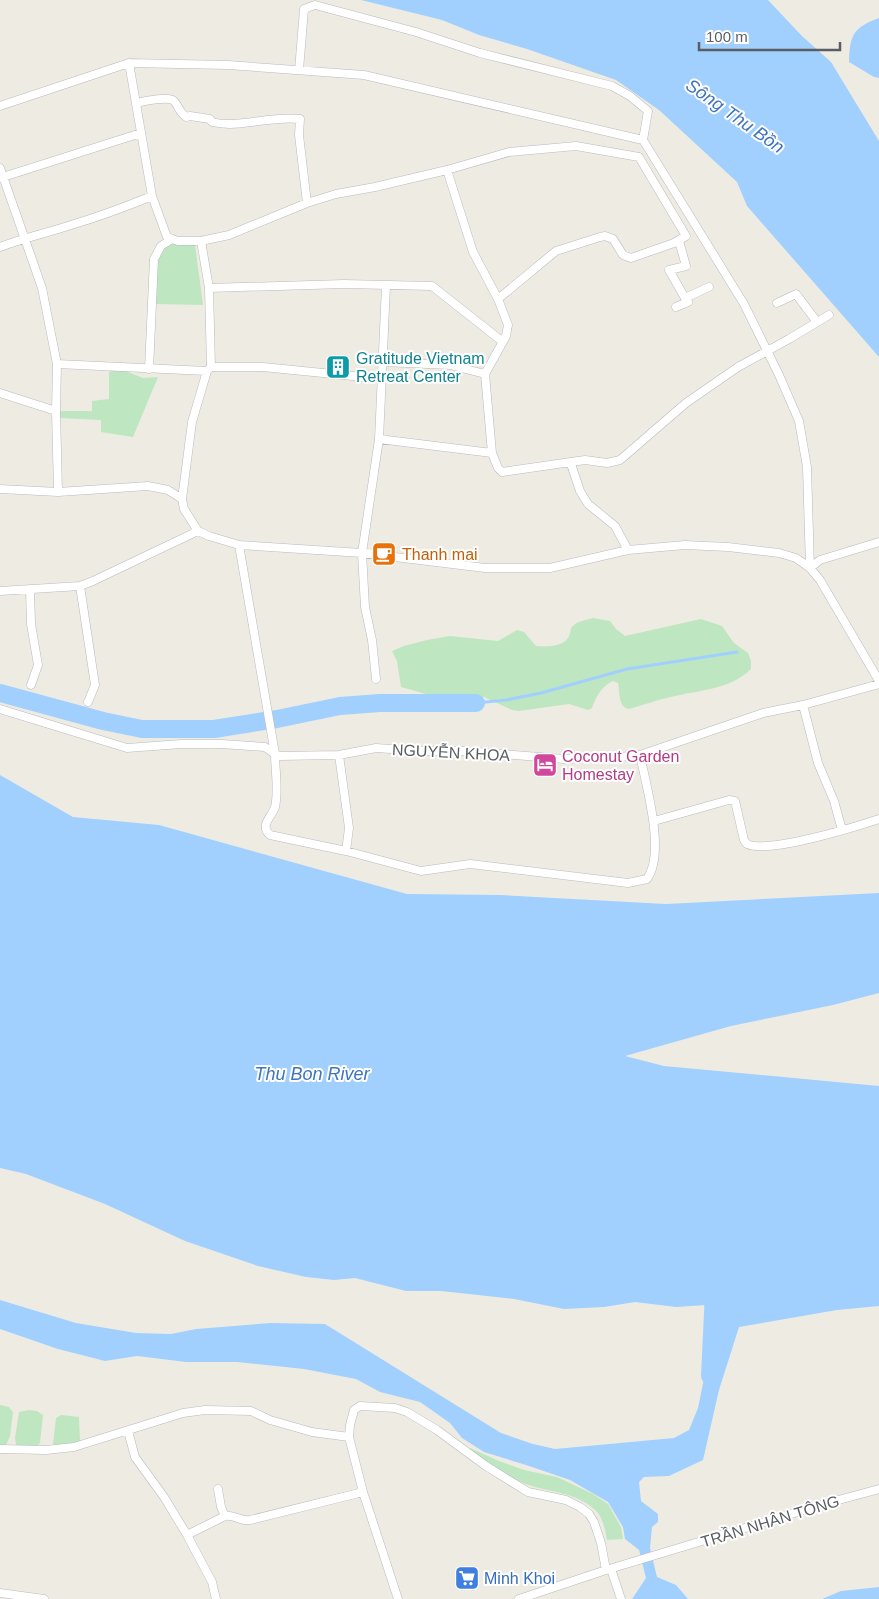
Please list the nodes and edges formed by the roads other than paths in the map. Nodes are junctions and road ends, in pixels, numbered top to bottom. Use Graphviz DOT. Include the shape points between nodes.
graph roads {
  1 [pos="129,63"];
  2 [pos="299,70"];
  3 [pos="136,103"];
  4 [pos="0,106"];
  5 [pos="141,133"];
  6 [pos="643,140"];
  7 [pos="0,168"];
  8 [pos="447,170"];
  9 [pos="2,177"];
  10 [pos="152,196"];
  11 [pos="307,203"];
  12 [pos="24,238"];
  13 [pos="172,239"];
  14 [pos="201,241"];
  15 [pos="679,241"];
  16 [pos="0,248"];
  17 [pos="386,286"];
  18 [pos="709,287"];
  19 [pos="209,288"];
  20 [pos="685,298"];
  21 [pos="498,299"];
  22 [pos="777,303"];
  23 [pos="676,307"];
  24 [pos="829,315"];
  25 [pos="817,322"];
  26 [pos="503,342"];
  27 [pos="767,351"];
  28 [pos="384,362"];
  29 [pos="57,364"];
  30 [pos="209,369"];
  31 [pos="148,370"];
  32 [pos="485,374"];
  33 [pos="383,379"];
  34 [pos="0,393"];
  35 [pos="56,411"];
  36 [pos="379,439"];
  37 [pos="492,453"];
  38 [pos="571,464"];
  39 [pos="0,489"];
  40 [pos="58,492"];
  41 [pos="182,499"];
  42 [pos="198,530"];
  43 [pos="879,542"];
  44 [pos="240,545"];
  45 [pos="628,550"];
  46 [pos="362,553"];
  47 [pos="810,568"];
  48 [pos="80,586"];
  49 [pos="30,589"];
  50 [pos="0,590"];
  51 [pos="376,679"];
  52 [pos="879,682"];
  53 [pos="31,685"];
  54 [pos="88,702"];
  55 [pos="803,705"];
  56 [pos="0,708"];
  57 [pos="274,754"];
  58 [pos="640,755"];
  59 [pos="339,756"];
  60 [pos="879,820"];
  61 [pos="654,821"];
  62 [pos="842,830"];
  63 [pos="346,851"];
  64 [pos="128,1431"];
  65 [pos="349,1437"];
  66 [pos="0,1449"];
  67 [pos="218,1489"];
  68 [pos="879,1489"];
  69 [pos="363,1492"];
  70 [pos="225,1516"];
  71 [pos="188,1535"];
  72 [pos="608,1569"];
  73 [pos="0,1593"];
  74 [pos="44,1599"];
  75 [pos="216,1599"];
  76 [pos="398,1599"];
  77 [pos="519,1599"];
  78 [pos="621,1599"];
  1 -- 2 [label="street"];
  1 -- 3 [label="street"];
  1 -- 4 [label="street"];
  2 -- 6 [label="street" via="364,75"];
  2 -- 6 [label="street" via="304,9 315,5 480,53 612,86 648,111"];
  3 -- 5 [label="street"];
  3 -- 11 [label="street" via="172,99 186,117 210,119 216,123 300,119"];
  5 -- 9 [label="street"];
  5 -- 10 [label="street"];
  6 -- 27 [label="street" via="744,304"];
  7 -- 9 [label="street"];
  8 -- 11 [label="street"];
  8 -- 15 [label="street" via="509,152 576,146 639,157 686,236"];
  8 -- 21 [label="street" via="473,252"];
  9 -- 12 [label="street"];
  10 -- 12 [label="street" via="70,226"];
  10 -- 13 [label="street" via="167,237"];
  11 -- 14 [label="street" via="229,235"];
  12 -- 16 [label="street"];
  12 -- 29 [label="street" via="42,288"];
  13 -- 14 [label="street"];
  13 -- 31 [label="street" via="161,246 154,259"];
  14 -- 19 [label="street"];
  15 -- 20 [label="street" via="686,266 669,270"];
  15 -- 21 [label="street" via="631,258 623,255 613,239 605,236 565,248 556,251"];
  17 -- 19 [label="street"];
  17 -- 26 [label="street" via="432,286"];
  17 -- 28 [label="street"];
  18 -- 20 [label="street"];
  19 -- 30 [label="street"];
  20 -- 23 [label="street" via="688,302"];
  21 -- 26 [label="street" via="508,325"];
  22 -- 25 [label="street" via="796,294"];
  24 -- 25 [label="street"];
  25 -- 27 [label="street"];
  26 -- 32 [label="street"];
  27 -- 38 [label="street" via="686,403 620,460 607,463 585,460"];
  27 -- 47 [label="street" via="799,421 807,468"];
  28 -- 32 [label="street" via="450,365"];
  28 -- 33 [label="street"];
  29 -- 31 [label="street"];
  29 -- 35 [label="street"];
  30 -- 31 [label="street"];
  30 -- 33 [label="street" via="263,367"];
  30 -- 41 [label="street" via="192,422"];
  32 -- 37 [label="street"];
  33 -- 36 [label="street"];
  34 -- 35 [label="street"];
  35 -- 40 [label="street"];
  36 -- 37 [label="street"];
  36 -- 46 [label="street"];
  37 -- 38 [label="street" via="502,472"];
  38 -- 45 [label="street" via="588,504 615,526"];
  39 -- 40 [label="street"];
  40 -- 41 [label="street" via="148,486 168,490"];
  41 -- 42 [label="street" via="184,509"];
  42 -- 44 [label="street"];
  42 -- 48 [label="street"];
  43 -- 47 [label="street" via="820,560"];
  44 -- 46 [label="street"];
  44 -- 57 [label="street"];
  45 -- 46 [label="street" via="550,568 485,568"];
  45 -- 47 [label="street" via="685,545 728,547 779,553 796,558"];
  46 -- 51 [label="street" via="365,607"];
  47 -- 52 [label="street"];
  48 -- 49 [label="street"];
  48 -- 54 [label="street" via="95,684"];
  49 -- 50 [label="street"];
  49 -- 53 [label="street" via="31,624 38,665"];
  52 -- 55 [label="street, NGUYỄN KHOA"];
  55 -- 58 [label="street, NGUYỄN KHOA" via="763,713"];
  55 -- 62 [label="street" via="818,763"];
  56 -- 57 [label="street, NGUYỄN KHOA" via="127,748 222,744 265,747"];
  57 -- 59 [label="street, NGUYỄN KHOA" via="287,757"];
  57 -- 63 [label="street" via="276,800 265,827 267,833"];
  58 -- 59 [label="street, NGUYỄN KHOA" via="564,759 376,748"];
  58 -- 61 [label="street"];
  59 -- 63 [label="street" via="349,828"];
  60 -- 62 [label="street"];
  61 -- 62 [label="street" via="729,800 735,801 744,840 750,846 805,841"];
  61 -- 63 [label="street" via="651,874 647,879 628,882 470,864 422,871"];
  64 -- 65 [label="street" via="183,1413 251,1411 312,1432"];
  64 -- 66 [label="street" via="74,1447"];
  64 -- 71 [label="street" via="135,1457"];
  65 -- 69 [label="street"];
  65 -- 72 [label="street" via="354,1410 360,1406 408,1412 528,1492 566,1500 589,1514"];
  67 -- 70 [label="street"];
  68 -- 72 [label="street, TRẦN NHÂN TÔNG"];
  69 -- 70 [label="street" via="250,1520"];
  69 -- 76 [label="street"];
  70 -- 71 [label="street"];
  71 -- 75 [label="street" via="212,1582"];
  72 -- 77 [label="street, TRẦN NHÂN TÔNG"];
  72 -- 78 [label="street"];
  73 -- 74 [label="street"];
}
